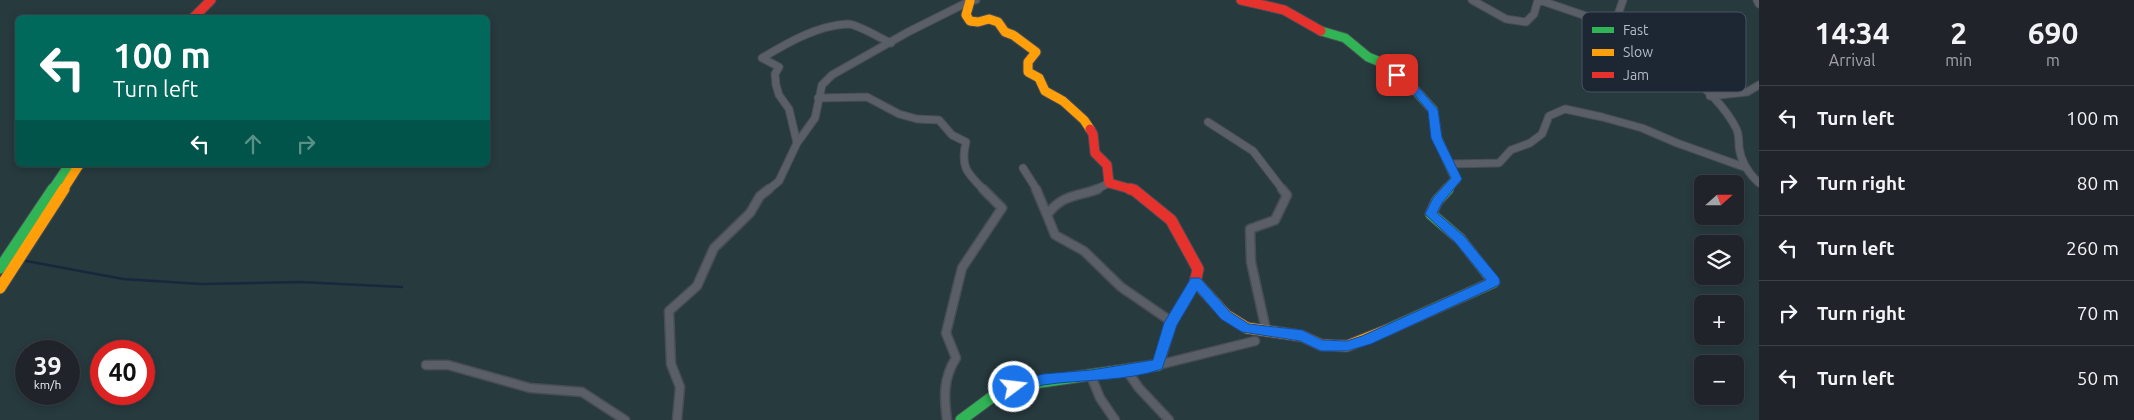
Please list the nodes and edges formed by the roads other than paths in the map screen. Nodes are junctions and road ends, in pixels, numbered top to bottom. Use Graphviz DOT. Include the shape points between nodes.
graph roads {
  1 [pos="202,0"];
  2 [pos="211,0"];
  3 [pos="973,0"];
  4 [pos="1241,0"];
  5 [pos="1472,0"];
  6 [pos="1539,0"];
  7 [pos="1623,0"];
  8 [pos="1757,0"];
  9 [pos="1759,4"];
  10 [pos="1619,12"];
  11 [pos="187,15"];
  12 [pos="196,15"];
  13 [pos="1582,15"];
  14 [pos="891,43"];
  15 [pos="1759,85"];
  16 [pos="1706,92"];
  17 [pos="1710,96"];
  18 [pos="818,98"];
  19 [pos="1208,122"];
  20 [pos="797,143"];
  21 [pos="1449,164"];
  22 [pos="68,167"];
  23 [pos="78,167"];
  24 [pos="1744,167"];
  25 [pos="1023,168"];
  26 [pos="1109,183"];
  27 [pos="1759,183"];
  28 [pos="57,202"];
  29 [pos="44,204"];
  30 [pos="1047,215"];
  31 [pos="1,267"];
  32 [pos="1196,281"];
  33 [pos="0,288"];
  34 [pos="1172,322"];
  35 [pos="1266,330"];
  36 [pos="1255,341"];
  37 [pos="426,365"];
  38 [pos="1158,365"];
  39 [pos="1127,371"];
  40 [pos="1091,376"];
  41 [pos="625,420"];
  42 [pos="678,420"];
  43 [pos="947,420"];
  44 [pos="961,420"];
  45 [pos="1115,420"];
  46 [pos="1169,420"];
  1 -- 11 [label="street"];
  2 -- 12 [label="street"];
  3 -- 14 [label="street"];
  3 -- 26 [label="street" via="966,15 970,21 990,19 998,22 1005,32 1036,52 1028,62 1028,72 1038,78 1045,91 1063,101 1084,120 1093,134 1095,153 1107,164"];
  4 -- 21 [label="street" via="1267,4 1290,13 1318,30 1346,38 1368,57 1390,66 1433,110 1437,138"];
  5 -- 6 [label="street" via="1506,19 1526,22 1534,14"];
  6 -- 13 [label="street"];
  7 -- 10 [label="street"];
  8 -- 9 [label="street"];
  14 -- 18 [label="street" via="832,75 822,85"];
  14 -- 20 [label="street" via="850,24 820,30 791,41 762,58 779,67 775,74 776,85 789,109"];
  15 -- 17 [label="street" via="1747,92"];
  16 -- 17 [label="street"];
  17 -- 24 [label="street" via="1737,130"];
  18 -- 20 [label="street" via="815,118"];
  18 -- 43 [label="street" via="867,97 899,114 939,120 952,135 966,142 962,158 969,175 1002,208 962,268 946,333 956,358 948,369 943,389"];
  19 -- 35 [label="street" via="1253,151 1287,195 1274,220 1250,229 1251,262"];
  20 -- 42 [label="street" via="779,181 760,196 750,213 714,248 697,286 669,311 671,364 680,387"];
  21 -- 24 [label="street" via="1499,163 1511,150 1542,134 1549,116 1565,109 1642,128"];
  21 -- 35 [label="street" via="1456,179 1437,201 1431,214 1460,239 1494,282 1347,346 1321,345 1302,336"];
  22 -- 29 [label="street"];
  23 -- 28 [label="street"];
  24 -- 27 [label="street"];
  25 -- 30 [label="street"];
  26 -- 30 [label="street" via="1098,191 1056,203"];
  26 -- 32 [label="street" via="1134,190 1171,220 1198,269"];
  28 -- 29 [label="street"];
  28 -- 33 [label="street"];
  29 -- 31 [label="street"];
  30 -- 34 [label="street" via="1055,235 1084,251 1121,287"];
  32 -- 34 [label="street"];
  32 -- 35 [label="street" via="1226,315 1247,328"];
  34 -- 38 [label="street"];
  36 -- 38 [label="street"];
  37 -- 41 [label="street" via="448,365 530,388 582,392"];
  38 -- 39 [label="street"];
  39 -- 40 [label="street"];
  39 -- 46 [label="street"];
  40 -- 44 [label="street" via="1043,379 1000,391"];
  40 -- 45 [label="street" via="1100,398"];
}
